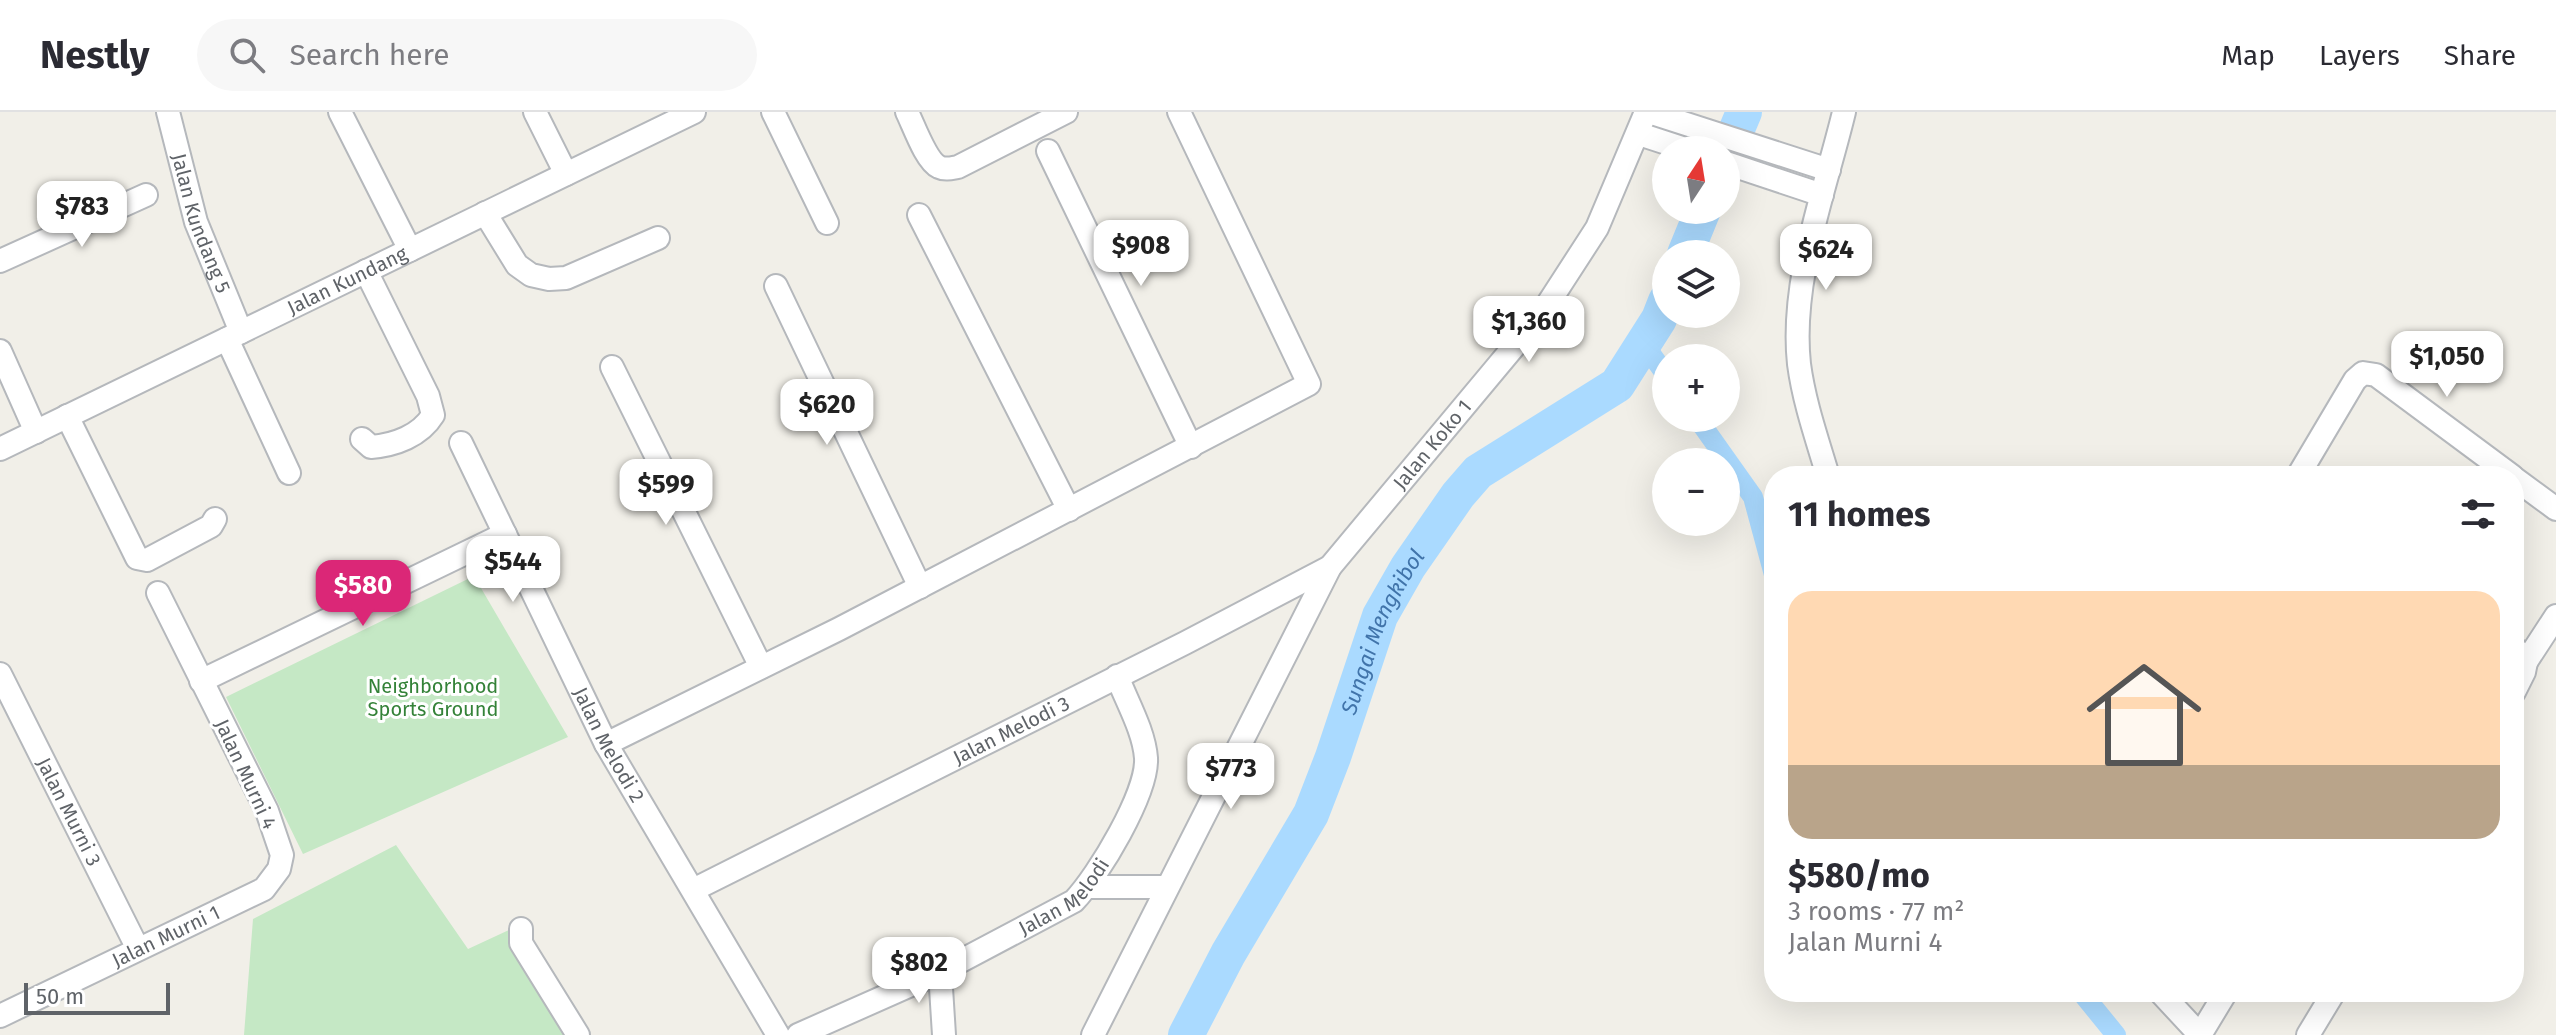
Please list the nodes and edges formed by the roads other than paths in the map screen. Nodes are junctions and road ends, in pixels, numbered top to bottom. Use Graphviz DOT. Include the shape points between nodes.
graph roads {
  1 [pos="168,112"];
  2 [pos="340,112"];
  3 [pos="535,112"];
  4 [pos="694,112"];
  5 [pos="773,112"];
  6 [pos="907,112"];
  7 [pos="1066,112"];
  8 [pos="1179,112"];
  9 [pos="1647,112"];
  10 [pos="1844,112"];
  11 [pos="1639,134"];
  12 [pos="1652,138"];
  13 [pos="1048,151"];
  14 [pos="1740,168"];
  15 [pos="1829,170"];
  16 [pos="566,174"];
  17 [pos="146,195"];
  18 [pos="1822,195"];
  19 [pos="485,213"];
  20 [pos="919,215"];
  21 [pos="827,223"];
  22 [pos="658,238"];
  23 [pos="410,250"];
  24 [pos="0,261"];
  25 [pos="366,271"];
  26 [pos="776,286"];
  27 [pos="234,335"];
  28 [pos="0,351"];
  29 [pos="612,367"];
  30 [pos="67,416"];
  31 [pos="36,432"];
  32 [pos="362,439"];
  33 [pos="461,443"];
  34 [pos="1191,447"];
  35 [pos="0,449"];
  36 [pos="1825,466"];
  37 [pos="2304,466"];
  38 [pos="2498,466"];
  39 [pos="289,473"];
  40 [pos="2524,485"];
  41 [pos="2556,509"];
  42 [pos="1069,510"];
  43 [pos="215,519"];
  44 [pos="505,534"];
  45 [pos="1330,567"];
  46 [pos="920,587"];
  47 [pos="158,593"];
  48 [pos="2556,616"];
  49 [pos="2524,650"];
  50 [pos="761,667"];
  51 [pos="0,674"];
  52 [pos="1117,676"];
  53 [pos="201,681"];
  54 [pos="606,744"];
  55 [pos="279,869"];
  56 [pos="1088,887"];
  57 [pos="1166,887"];
  58 [pos="693,890"];
  59 [pos="521,929"];
  60 [pos="138,949"];
  61 [pos="940,972"];
  62 [pos="2169,1002"];
  63 [pos="2220,1002"];
  64 [pos="2328,1002"];
  65 [pos="0,1016"];
  66 [pos="578,1035"];
  67 [pos="778,1035"];
  68 [pos="798,1035"];
  69 [pos="944,1035"];
  70 [pos="1093,1035"];
  71 [pos="2200,1035"];
  72 [pos="2308,1035"];
  1 -- 27 [label="street, Jalan Kundang 5" via="196,222"];
  2 -- 23 [label="street"];
  3 -- 16 [label="street"];
  4 -- 16 [label="street, Jalan Kundang"];
  5 -- 21 [label="street"];
  6 -- 7 [label="street" via="929,159 946,169"];
  8 -- 34 [label="street" via="1309,384"];
  9 -- 11 [label="street, Jalan Koko 1"];
  9 -- 15 [label="street"];
  10 -- 15 [label="street"];
  11 -- 12 [label="street"];
  11 -- 45 [label="street, Jalan Koko 1" via="1592,237 1542,313"];
  13 -- 34 [label="street"];
  14 -- 18 [label="street"];
  15 -- 18 [label="street"];
  16 -- 19 [label="street, Jalan Kundang"];
  17 -- 24 [label="street"];
  18 -- 36 [label="street" via="1805,268 1798,341 1804,390"];
  19 -- 22 [label="street" via="517,265 549,279 566,278"];
  19 -- 23 [label="street, Jalan Kundang"];
  20 -- 42 [label="street"];
  23 -- 25 [label="street, Jalan Kundang"];
  25 -- 27 [label="street, Jalan Kundang"];
  25 -- 32 [label="street" via="433,415 426,427 408,438 371,447"];
  26 -- 46 [label="street"];
  27 -- 30 [label="street, Jalan Kundang"];
  27 -- 39 [label="street, Jalan Kundang 5"];
  28 -- 31 [label="street"];
  29 -- 50 [label="street"];
  30 -- 31 [label="street, Jalan Kundang"];
  30 -- 43 [label="street" via="137,558 147,560"];
  31 -- 35 [label="street, Jalan Kundang"];
  33 -- 44 [label="street, Jalan Melodi 2"];
  34 -- 42 [label="street"];
  37 -- 38 [label="street" via="2363,373 2376,375"];
  40 -- 41 [label="street"];
  42 -- 46 [label="street"];
  44 -- 53 [label="street"];
  44 -- 54 [label="street, Jalan Melodi 2"];
  45 -- 52 [label="street, Jalan Melodi 3"];
  45 -- 57 [label="street"];
  46 -- 50 [label="street"];
  47 -- 53 [label="street, Jalan Murni 4"];
  48 -- 49 [label="street"];
  50 -- 54 [label="street"];
  51 -- 60 [label="street, Jalan Murni 3"];
  52 -- 56 [label="street, Jalan Melodi" via="1146,762 1139,792"];
  52 -- 58 [label="street, Jalan Melodi 3"];
  53 -- 55 [label="street, Jalan Murni 4" via="267,811 282,855"];
  54 -- 58 [label="street, Jalan Melodi 2"];
  55 -- 60 [label="street, Jalan Murni 1" via="264,889"];
  56 -- 57 [label="street"];
  56 -- 61 [label="street, Jalan Melodi" via="1074,901"];
  57 -- 70 [label="street"];
  58 -- 67 [label="street, Jalan Melodi 2"];
  59 -- 66 [label="street" via="521,943"];
  60 -- 65 [label="street, Jalan Murni 1"];
  61 -- 68 [label="street, Jalan Melodi"];
  61 -- 69 [label="street"];
  62 -- 71 [label="street"];
  63 -- 71 [label="street"];
  64 -- 72 [label="street"];
}
